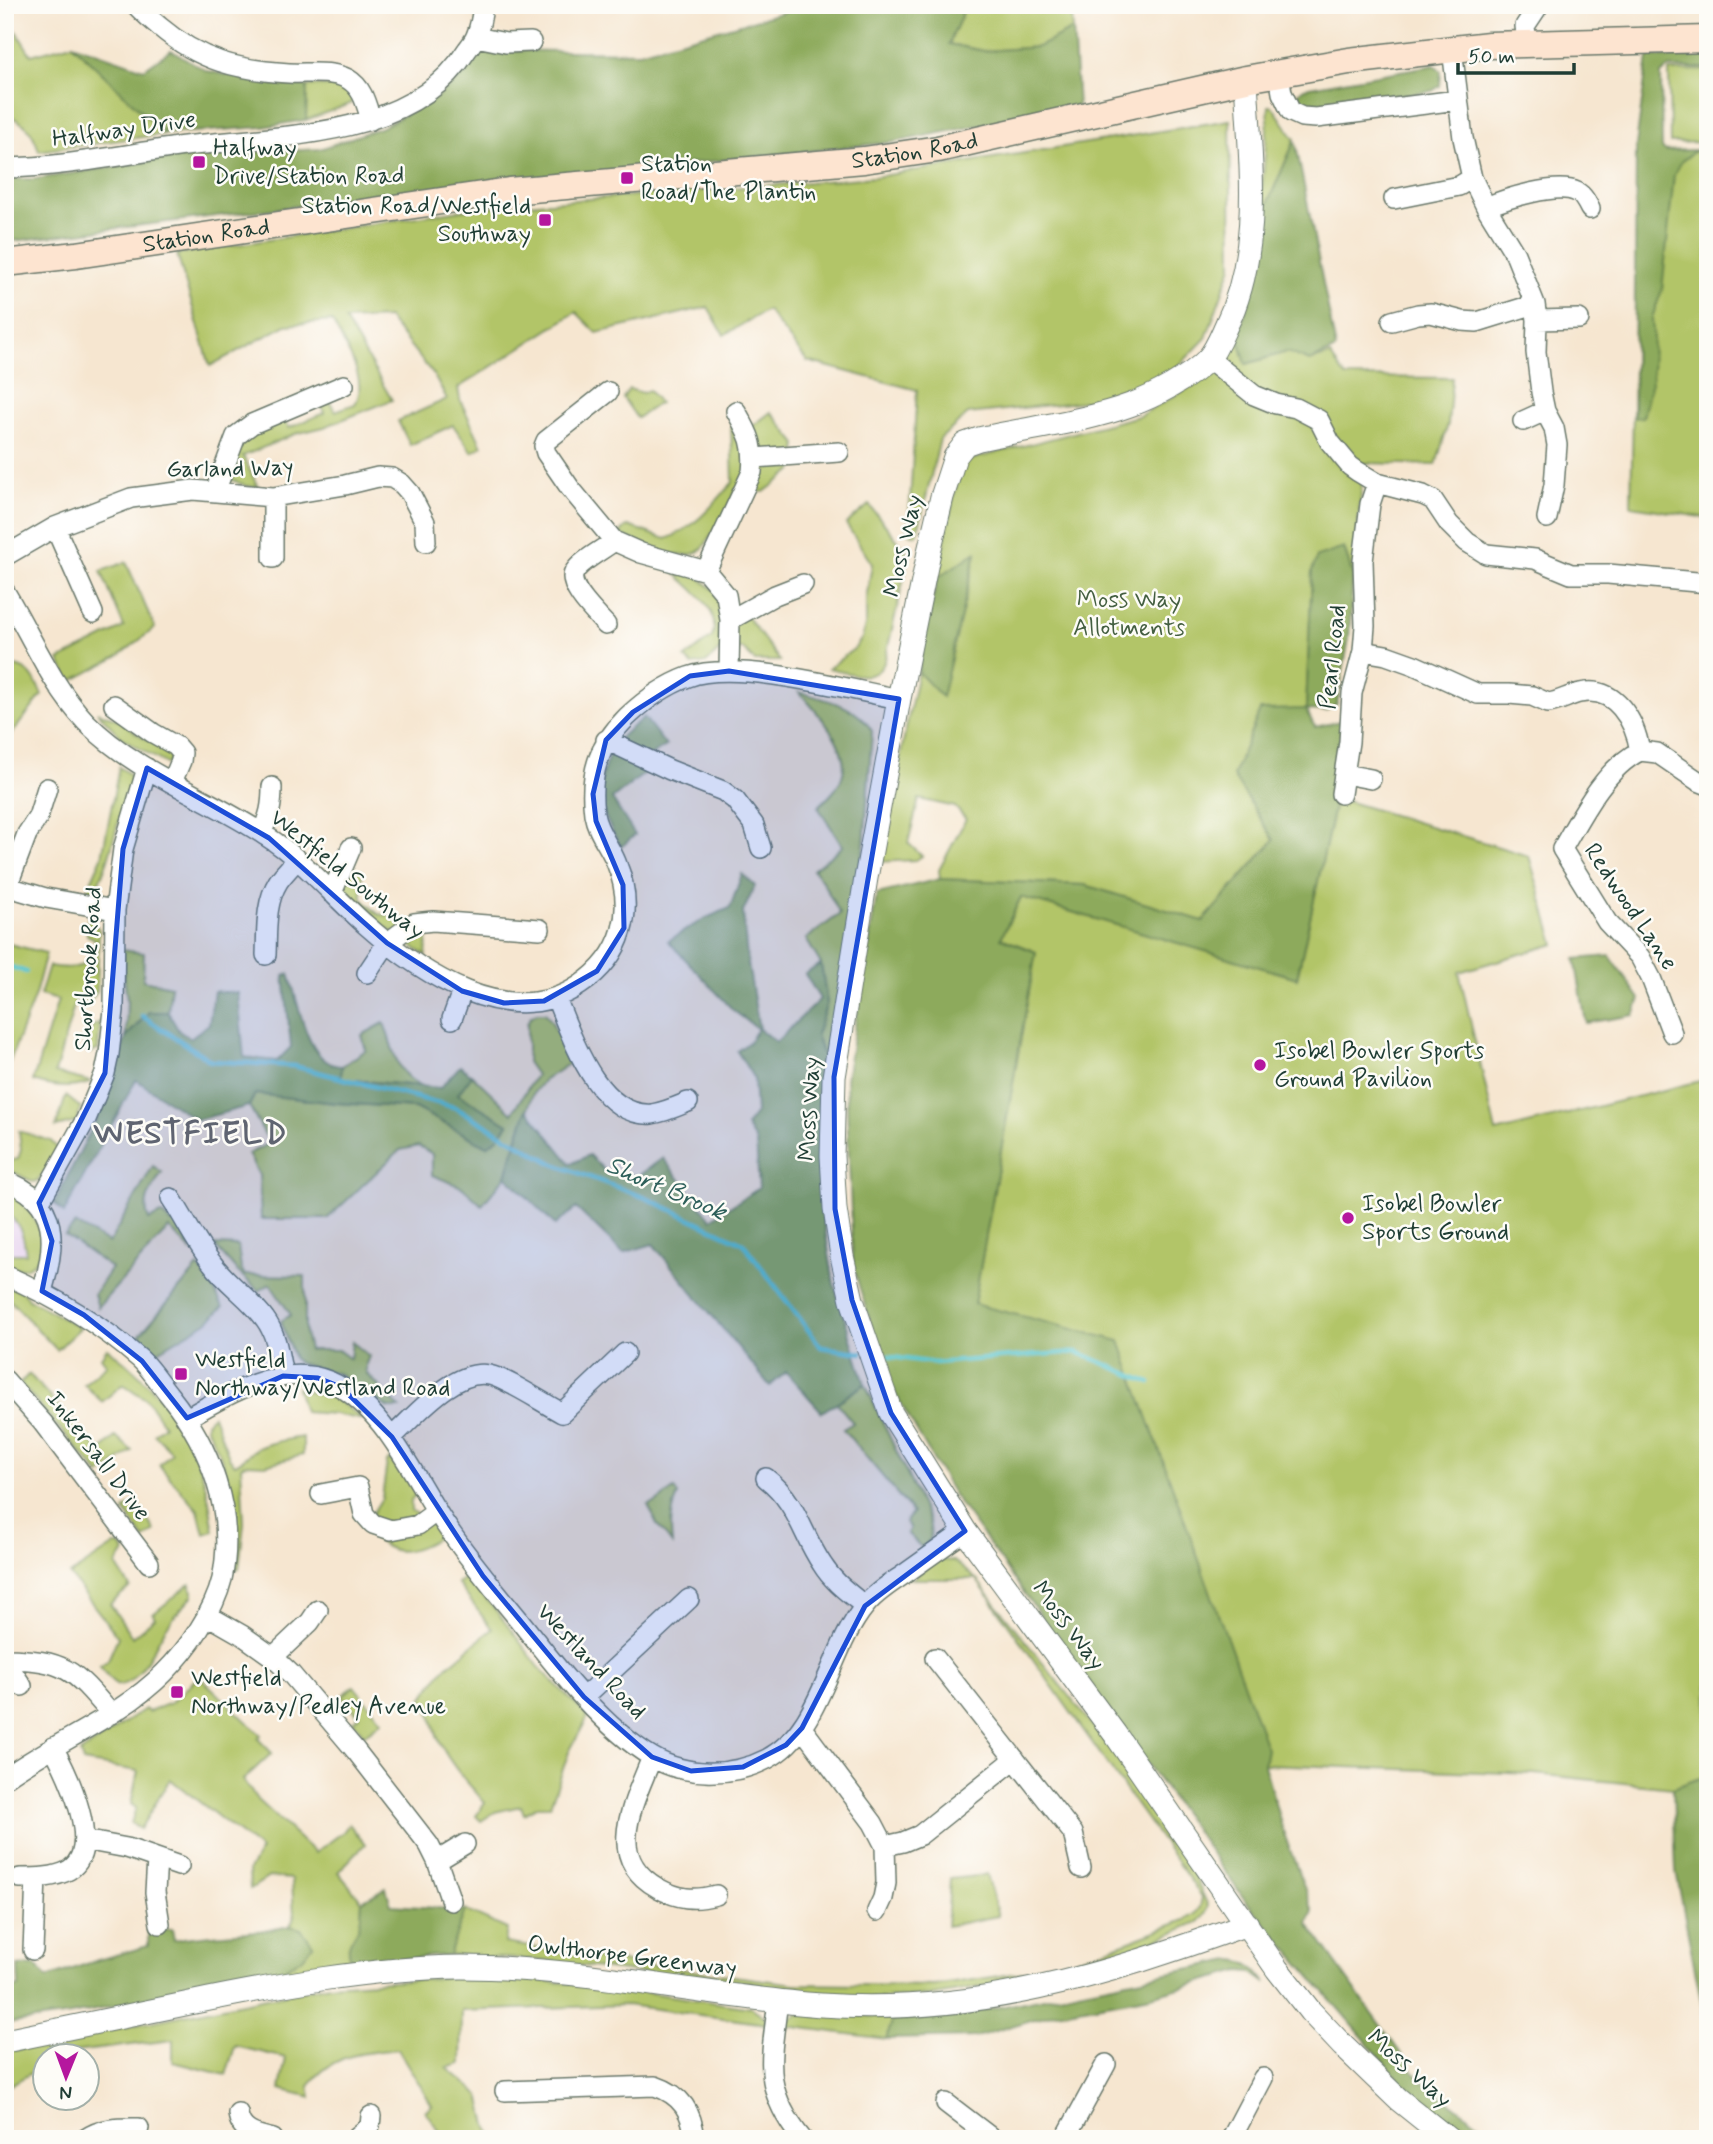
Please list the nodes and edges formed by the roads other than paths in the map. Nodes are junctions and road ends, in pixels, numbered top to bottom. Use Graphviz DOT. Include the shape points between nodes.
graph roads {
  1 [pos="136,5"];
  2 [pos="483,5"];
  3 [pos="1539,5"];
  4 [pos="476,37"];
  5 [pos="1708,39"];
  6 [pos="531,42"];
  7 [pos="1527,44"];
  8 [pos="1452,49"];
  9 [pos="1279,74"];
  10 [pos="1246,79"];
  11 [pos="1457,100"];
  12 [pos="371,120"];
  13 [pos="5,168"];
  14 [pos="1472,178"];
  15 [pos="1394,200"];
  16 [pos="1486,207"];
  17 [pos="1590,209"];
  18 [pos="5,263"];
  19 [pos="1536,312"];
  20 [pos="1579,319"];
  21 [pos="1392,321"];
  22 [pos="1208,358"];
  23 [pos="344,385"];
  24 [pos="608,392"];
  25 [pos="736,411"];
  26 [pos="1545,411"];
  27 [pos="1524,421"];
  28 [pos="839,452"];
  29 [pos="754,458"];
  30 [pos="1377,483"];
  31 [pos="215,492"];
  32 [pos="273,498"];
  33 [pos="1543,505"];
  34 [pos="55,527"];
  35 [pos="426,541"];
  36 [pos="614,541"];
  37 [pos="5,556"];
  38 [pos="273,558"];
  39 [pos="706,571"];
  40 [pos="1708,583"];
  41 [pos="803,584"];
  42 [pos="6,595"];
  43 [pos="93,613"];
  44 [pos="730,620"];
  45 [pos="606,625"];
  46 [pos="1363,650"];
  47 [pos="729,671"];
  48 [pos="899,699"];
  49 [pos="114,705"];
  50 [pos="606,740"];
  51 [pos="1640,751"];
  52 [pos="147,768"];
  53 [pos="1345,774"];
  54 [pos="1371,779"];
  55 [pos="172,782"];
  56 [pos="1708,785"];
  57 [pos="272,787"];
  58 [pos="47,788"];
  59 [pos="1341,794"];
  60 [pos="261,832"];
  61 [pos="351,848"];
  62 [pos="761,848"];
  63 [pos="296,859"];
  64 [pos="6,886"];
  65 [pos="332,893"];
  66 [pos="115,910"];
  67 [pos="540,929"];
  68 [pos="387,943"];
  69 [pos="266,955"];
  70 [pos="367,973"];
  71 [pos="462,991"];
  72 [pos="556,998"];
  73 [pos="452,1019"];
  74 [pos="1672,1033"];
  75 [pos="688,1102"];
  76 [pos="5,1181"];
  77 [pos="171,1198"];
  78 [pos="40,1203"];
  79 [pos="5,1275"];
  80 [pos="42,1292"];
  81 [pos="625,1353"];
  82 [pos="283,1376"];
  83 [pos="5,1380"];
  84 [pos="187,1418"];
  85 [pos="392,1437"];
  86 [pos="766,1478"];
  87 [pos="321,1494"];
  88 [pos="436,1511"];
  89 [pos="965,1531"];
  90 [pos="149,1563"];
  91 [pos="689,1599"];
  92 [pos="864,1606"];
  93 [pos="310,1614"];
  94 [pos="207,1615"];
  95 [pos="272,1657"];
  96 [pos="935,1658"];
  97 [pos="5,1660"];
  98 [pos="22,1686"];
  99 [pos="584,1698"];
  100 [pos="111,1714"];
  101 [pos="802,1728"];
  102 [pos="53,1748"];
  103 [pos="652,1757"];
  104 [pos="1015,1759"];
  105 [pos="5,1778"];
  106 [pos="83,1840"];
  107 [pos="465,1844"];
  108 [pos="885,1846"];
  109 [pos="157,1858"];
  110 [pos="437,1861"];
  111 [pos="179,1866"];
  112 [pos="1081,1868"];
  113 [pos="716,1895"];
  114 [pos="451,1901"];
  115 [pos="877,1911"];
  116 [pos="160,1924"];
  117 [pos="1247,1924"];
  118 [pos="33,1950"];
  119 [pos="778,2001"];
  120 [pos="5,2041"];
  121 [pos="1105,2064"];
  122 [pos="1263,2078"];
  123 [pos="505,2091"];
  124 [pos="946,2103"];
  125 [pos="238,2113"];
  126 [pos="139,2128"];
  127 [pos="1073,2136"];
  128 [pos="86,2139"];
  129 [pos="273,2139"];
  130 [pos="695,2139"];
  131 [pos="802,2139"];
  132 [pos="993,2139"];
  133 [pos="1231,2139"];
  134 [pos="1448,2139"];
  1 -- 12 [label="street" via="176,41 225,64 257,71 328,73 350,80 360,89"];
  2 -- 4 [label="street, Halfway Drive"];
  3 -- 7 [label="street" via="1525,26"];
  4 -- 6 [label="street"];
  4 -- 12 [label="street, Halfway Drive" via="446,78 415,100"];
  5 -- 7 [label="main road, Station Road"];
  7 -- 8 [label="main road, Station Road"];
  8 -- 9 [label="main road, Station Road"];
  8 -- 11 [label="street"];
  9 -- 10 [label="main road, Station Road"];
  9 -- 11 [label="street" via="1291,112 1302,117"];
  10 -- 18 [label="main road, Station Road" via="938,149 864,160 509,191"];
  10 -- 22 [label="street, Moss Way" via="1251,201 1246,263 1238,302"];
  11 -- 14 [label="street"];
  12 -- 13 [label="street, Halfway Drive" via="284,138"];
  14 -- 15 [label="street" via="1459,186"];
  14 -- 16 [label="street"];
  16 -- 17 [label="street" via="1542,190 1568,190 1577,192"];
  16 -- 19 [label="street" via="1515,254"];
  19 -- 20 [label="street"];
  19 -- 21 [label="street" via="1477,322 1431,313"];
  19 -- 26 [label="street" via="1536,352"];
  22 -- 30 [label="street" via="1254,395 1320,420 1330,442 1350,466"];
  22 -- 48 [label="street, Moss Way" via="1173,384 1129,406 965,444 955,457 942,498"];
  23 -- 31 [label="street" via="252,424 236,436"];
  24 -- 36 [label="street" via="544,446 570,488"];
  25 -- 29 [label="street" via="751,437"];
  26 -- 27 [label="street"];
  26 -- 33 [label="street" via="1555,428 1557,445"];
  28 -- 29 [label="street"];
  29 -- 39 [label="street" via="752,472"];
  30 -- 40 [label="street" via="1433,500 1466,542 1486,554 1535,559 1571,574"];
  30 -- 46 [label="street, Pearl Road" via="1363,561"];
  31 -- 32 [label="street, Garland Way"];
  31 -- 34 [label="street, Garland Way" via="193,490 131,498"];
  32 -- 35 [label="street, Garland Way" via="392,478 418,507"];
  32 -- 38 [label="street"];
  34 -- 37 [label="street, Garland Way"];
  34 -- 43 [label="street"];
  36 -- 39 [label="street"];
  36 -- 45 [label="street" via="575,569 572,578 574,587"];
  39 -- 44 [label="street" via="726,595"];
  41 -- 44 [label="street"];
  42 -- 52 [label="street, Westfield Southway" via="62,693 105,739"];
  44 -- 47 [label="street"];
  46 -- 51 [label="street" via="1415,665 1478,694 1532,696 1548,703 1591,691 1611,697 1629,717"];
  46 -- 53 [label="street, Pearl Road" via="1352,693"];
  47 -- 48 [label="street, Westfield Southway"];
  47 -- 50 [label="street, Westfield Southway" via="691,676 657,692"];
  48 -- 89 [label="street, Moss Way" via="834,1077 835,1209 852,1300 891,1413"];
  49 -- 55 [label="street" via="182,753"];
  50 -- 62 [label="street" via="723,791 754,825"];
  50 -- 72 [label="street, Westfield Southway" via="596,764 594,813 623,885 624,928 610,957 581,985"];
  51 -- 56 [label="street" via="1657,753"];
  51 -- 74 [label="street, Redwood Lane" via="1619,764 1562,849 1607,922 1640,957"];
  52 -- 55 [label="street, Westfield Southway"];
  52 -- 66 [label="street, Shortbrook Road" via="123,849"];
  53 -- 54 [label="street"];
  53 -- 59 [label="street, Pearl Road"];
  55 -- 60 [label="street, Westfield Southway"];
  57 -- 60 [label="street" via="271,809"];
  58 -- 64 [label="street"];
  60 -- 63 [label="street, Westfield Southway"];
  61 -- 65 [label="street"];
  63 -- 65 [label="street, Westfield Southway"];
  63 -- 69 [label="street" via="272,895"];
  64 -- 66 [label="street"];
  65 -- 68 [label="street, Westfield Southway"];
  66 -- 78 [label="street, Shortbrook Road" via="114,1010 105,1073 86,1119"];
  67 -- 68 [label="street" via="433,921 414,923"];
  68 -- 70 [label="street"];
  68 -- 71 [label="street, Westfield Southway"];
  71 -- 72 [label="street, Westfield Southway" via="504,1003"];
  71 -- 73 [label="street"];
  72 -- 75 [label="street" via="580,1056 599,1087 622,1107 648,1114"];
  76 -- 78 [label="street"];
  77 -- 82 [label="street" via="209,1260 265,1319 276,1340"];
  78 -- 80 [label="street" via="52,1241"];
  79 -- 80 [label="street"];
  80 -- 84 [label="street" via="84,1315 142,1361"];
  81 -- 85 [label="street" via="562,1413 499,1378 474,1374 451,1384"];
  82 -- 84 [label="street, Westland Road" via="254,1384"];
  82 -- 85 [label="street, Westland Road" via="318,1378 341,1387"];
  83 -- 90 [label="street, Inkersall Drive"];
  84 -- 94 [label="street" via="213,1468 223,1515 222,1577"];
  85 -- 88 [label="street, Westland Road"];
  86 -- 92 [label="street" via="790,1501 823,1567"];
  87 -- 88 [label="street" via="367,1485 364,1514 373,1524 391,1531 418,1525"];
  88 -- 99 [label="street, Westland Road"];
  89 -- 92 [label="street, Westland Road"];
  89 -- 117 [label="street, Moss Way" via="1115,1734"];
  91 -- 99 [label="street"];
  92 -- 101 [label="street, Westland Road"];
  93 -- 95 [label="street"];
  94 -- 95 [label="street"];
  94 -- 100 [label="street" via="165,1672"];
  95 -- 110 [label="street" via="356,1751"];
  96 -- 104 [label="street"];
  97 -- 98 [label="street"];
  97 -- 100 [label="street" via="31,1659 64,1667 82,1680"];
  99 -- 103 [label="street, Westland Road"];
  100 -- 102 [label="street"];
  101 -- 103 [label="street, Westland Road" via="767,1759 743,1767 691,1771"];
  101 -- 108 [label="street"];
  102 -- 105 [label="street"];
  102 -- 106 [label="street" via="70,1780"];
  103 -- 113 [label="street" via="627,1824 629,1857 638,1873 667,1893 700,1900"];
  104 -- 108 [label="street" via="920,1835"];
  104 -- 112 [label="street" via="1073,1833"];
  106 -- 109 [label="street"];
  106 -- 118 [label="street" via="81,1853 69,1869 28,1878"];
  107 -- 110 [label="street"];
  108 -- 115 [label="street" via="886,1883"];
  109 -- 111 [label="street"];
  109 -- 116 [label="street" via="155,1892"];
  110 -- 114 [label="street"];
  117 -- 119 [label="street, Owlthorpe Greenway" via="1160,1956 1014,1994 877,2007"];
  117 -- 134 [label="street, Moss Way" via="1310,2011 1398,2099"];
  119 -- 120 [label="street, Owlthorpe Greenway" via="604,1977 417,1968 330,1976"];
  119 -- 131 [label="street" via="773,2084 777,2103"];
  121 -- 127 [label="street"];
  122 -- 133 [label="street"];
  123 -- 130 [label="street" via="667,2090 685,2105"];
  124 -- 132 [label="street"];
  125 -- 129 [label="street" via="249,2132"];
  126 -- 128 [label="street" via="107,2128"];
}
